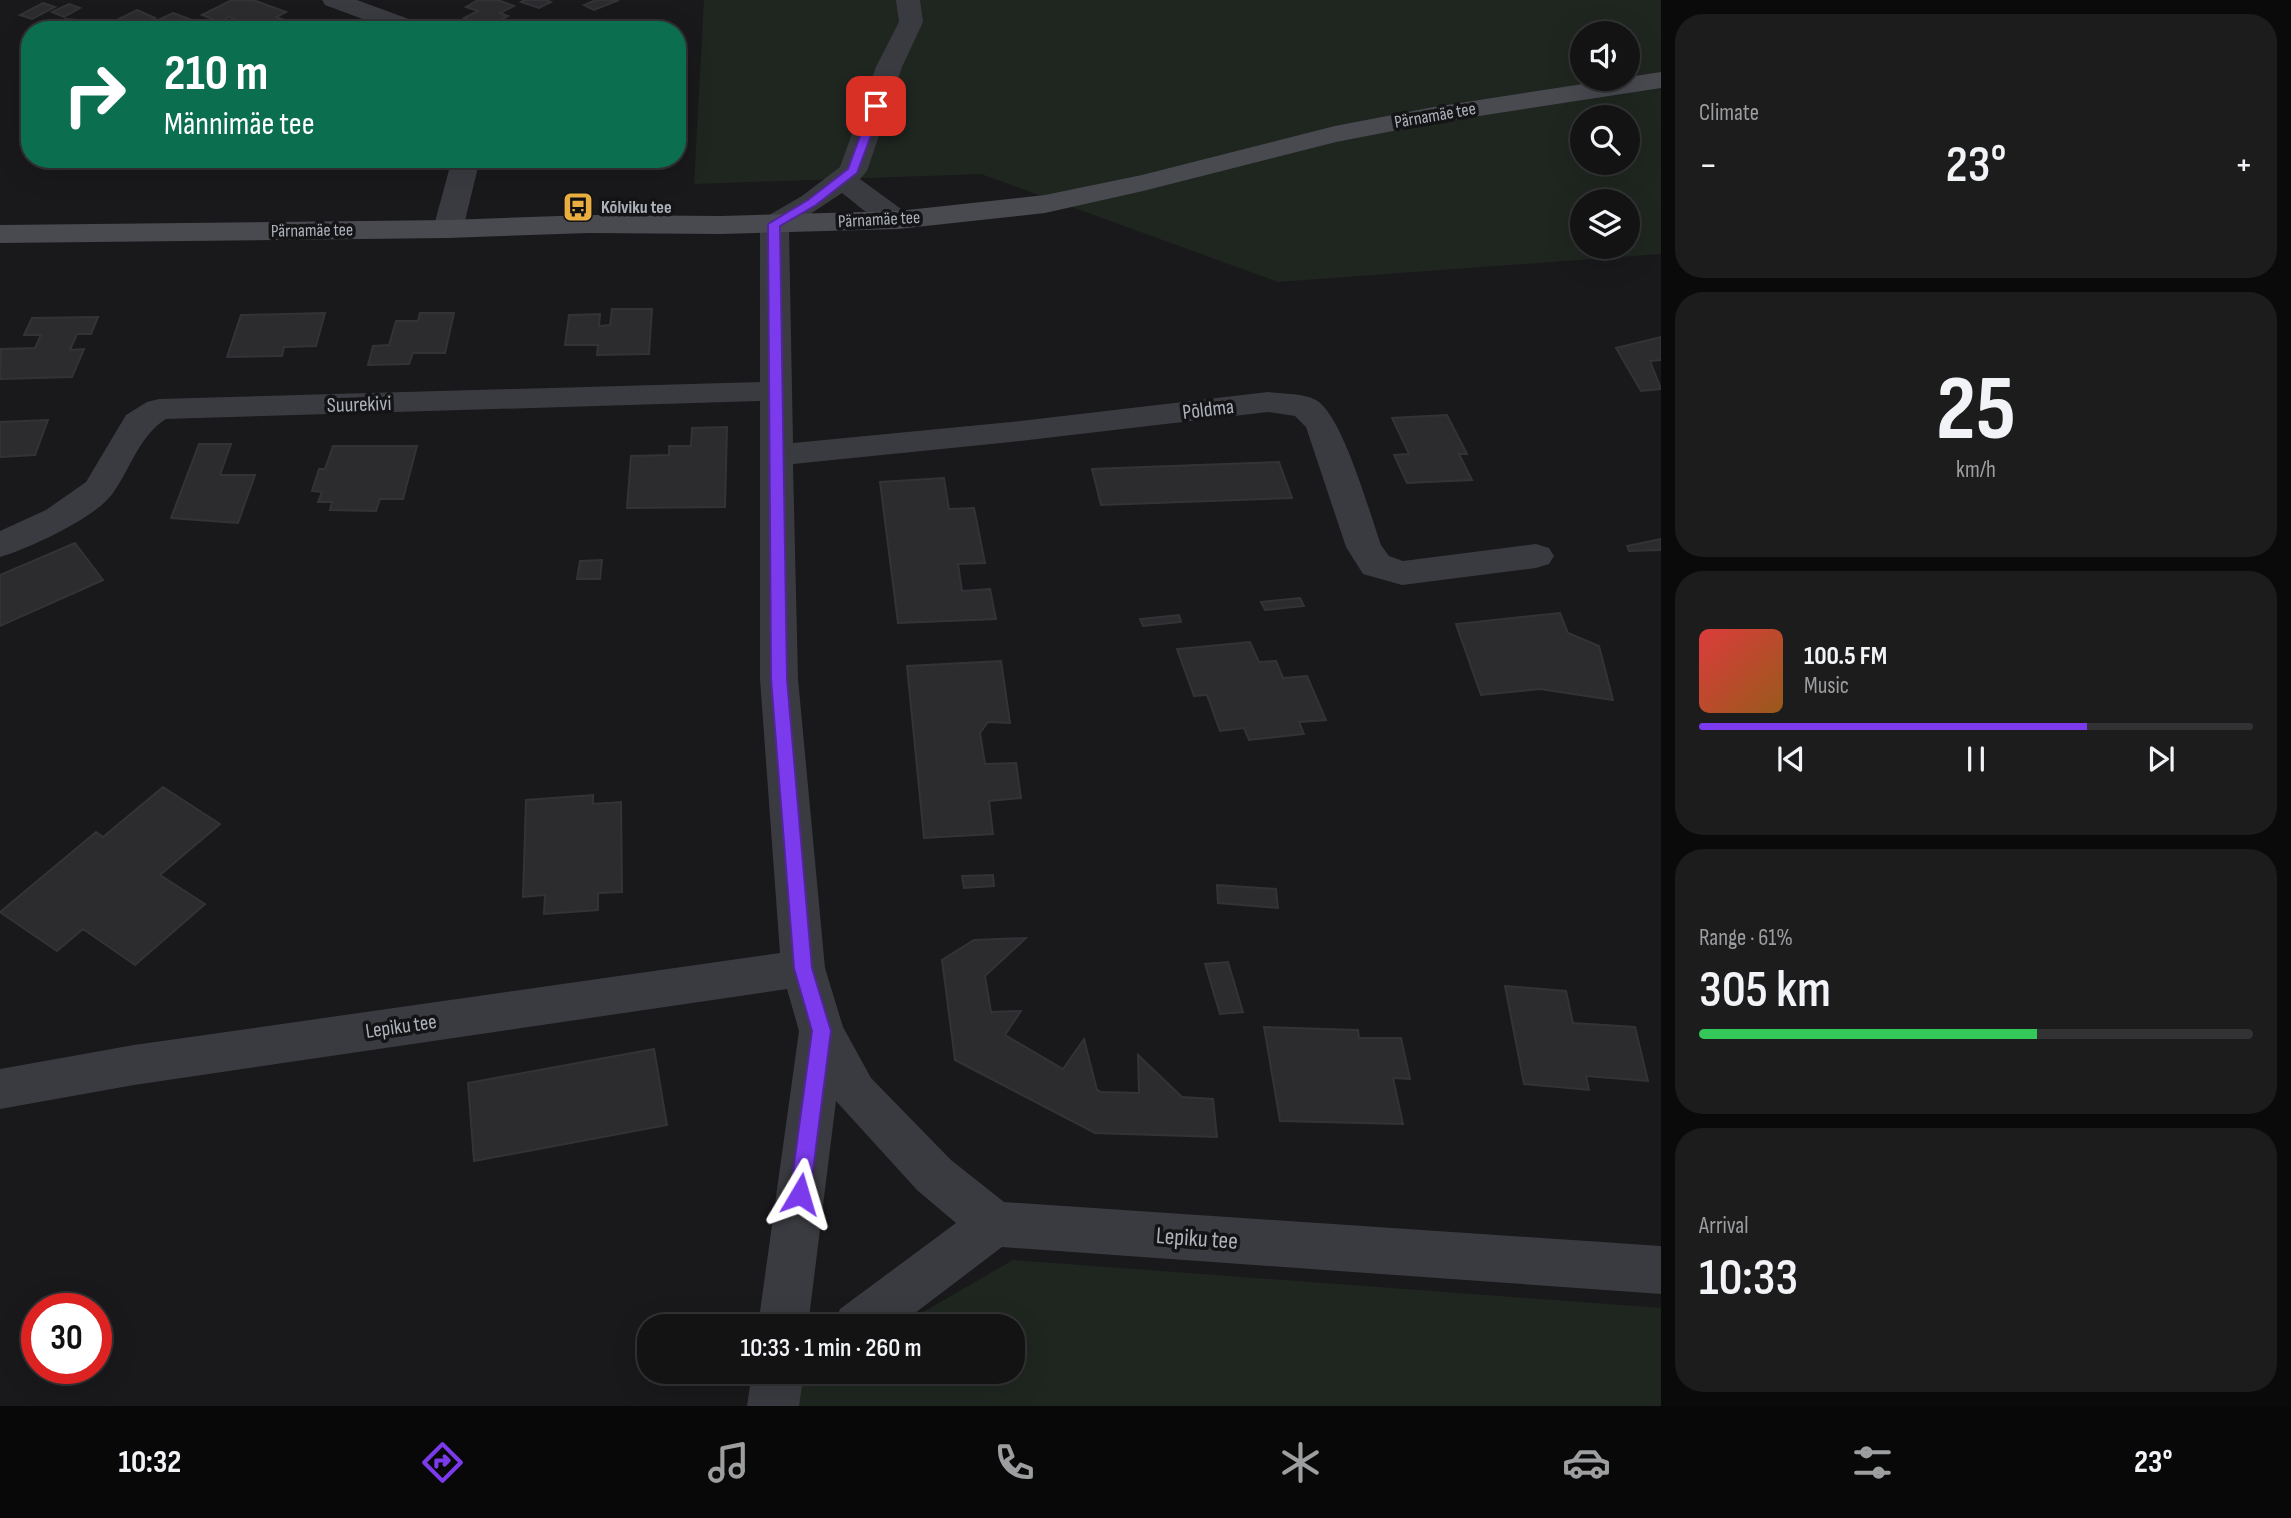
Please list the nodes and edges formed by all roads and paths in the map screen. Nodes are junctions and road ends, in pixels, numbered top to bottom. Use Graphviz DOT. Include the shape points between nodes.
graph roads {
  1 [pos="334,0"];
  2 [pos="908,0"];
  3 [pos="391,21"];
  4 [pos="1661,80"];
  5 [pos="464,168"];
  6 [pos="841,179"];
  7 [pos="898,220"];
  8 [pos="774,224"];
  9 [pos="448,229"];
  10 [pos="0,234"];
  11 [pos="776,391"];
  12 [pos="776,455"];
  13 [pos="0,545"];
  14 [pos="1536,556"];
  15 [pos="803,968"];
  16 [pos="822,1031"];
  17 [pos="0,1090"];
  18 [pos="994,1224"];
  19 [pos="1661,1270"];
  20 [pos="785,1314"];
  21 [pos="874,1314"];
  1 -- 3 [label="street"];
  2 -- 6 [label="street" via="911,22 853,171"];
  4 -- 7 [label="main road, Pärnamäe tee" via="1335,134 1045,204"];
  5 -- 9 [label="street"];
  6 -- 7 [label="street"];
  6 -- 8 [label="street"];
  7 -- 8 [label="main road, Pärnamäe tee"];
  8 -- 9 [label="main road, Pärnamäe tee"];
  8 -- 11 [label="street"];
  9 -- 10 [label="main road, Pärnamäe tee"];
  11 -- 12 [label="street"];
  11 -- 13 [label="street, Suurekivi" via="159,409 138,422 99,489 58,518"];
  12 -- 14 [label="street, Põldma" via="1280,403 1305,407 1321,424 1364,547 1376,565 1402,573"];
  12 -- 15 [label="street" via="779,679"];
  15 -- 16 [label="street"];
  15 -- 17 [label="street, Lepiku tee" via="148,1063"];
  16 -- 18 [label="street" via="855,1092 934,1175"];
  16 -- 20 [label="street"];
  18 -- 19 [label="street, Lepiku tee"];
  18 -- 21 [label="street"];
}
